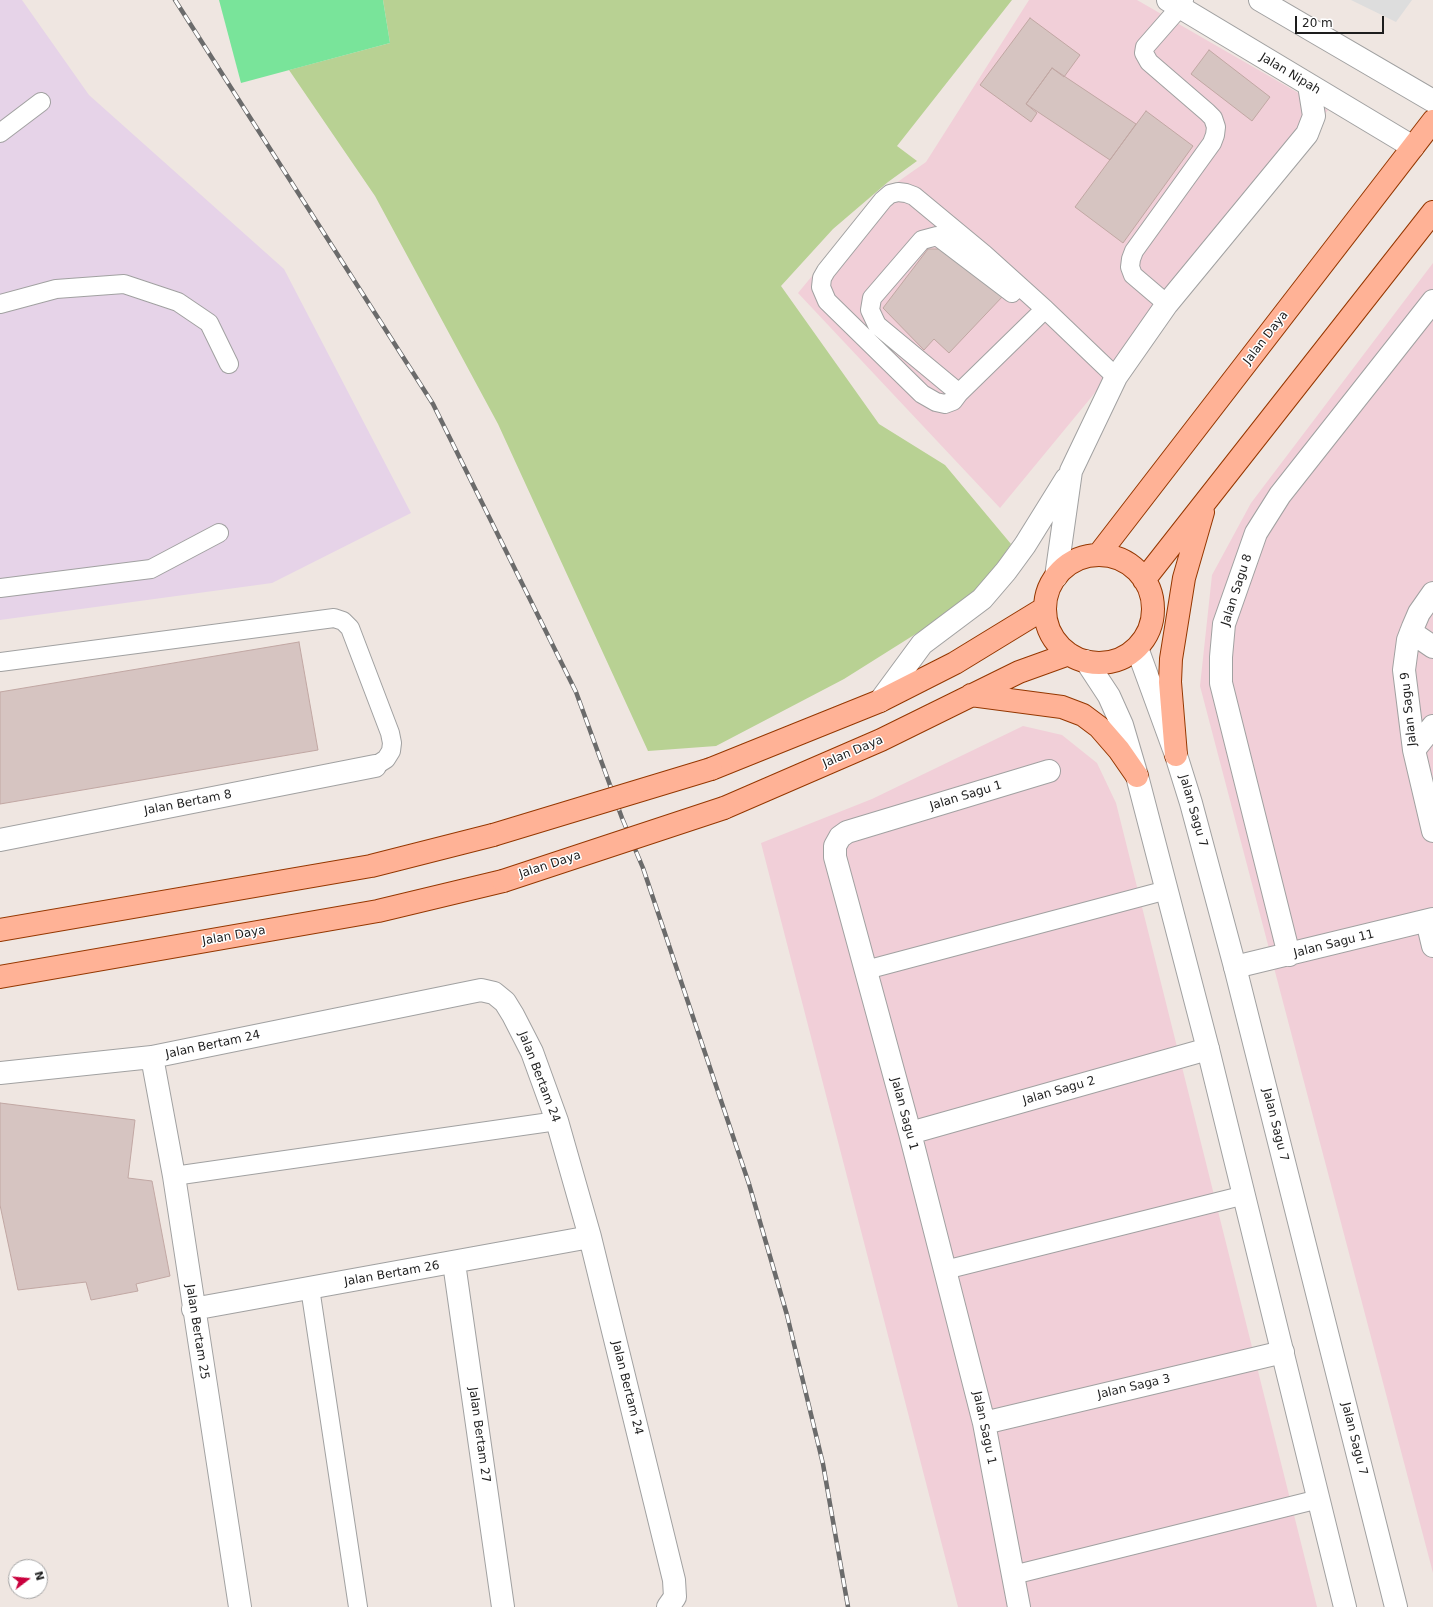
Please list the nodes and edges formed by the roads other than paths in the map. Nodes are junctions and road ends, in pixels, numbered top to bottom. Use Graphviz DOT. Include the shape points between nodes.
graph roads {
  1 [pos="1260,0"];
  2 [pos="1177,2"];
  3 [pos="1309,85"];
  4 [pos="1433,101"];
  5 [pos="41,102"];
  6 [pos="1433,121"];
  7 [pos="0,133"];
  8 [pos="1413,147"];
  9 [pos="1433,212"];
  10 [pos="1433,301"];
  11 [pos="0,304"];
  12 [pos="1167,304"];
  13 [pos="1045,309"];
  14 [pos="229,364"];
  15 [pos="1116,377"];
  16 [pos="959,393"];
  17 [pos="1071,471"];
  18 [pos="1206,501"];
  19 [pos="219,533"];
  20 [pos="1099,554"];
  21 [pos="1056,577"];
  22 [pos="1144,580"];
  23 [pos="0,588"];
  24 [pos="1433,593"];
  25 [pos="1045,608"];
  26 [pos="1411,632"];
  27 [pos="1433,647"];
  28 [pos="1137,648"];
  29 [pos="1078,657"];
  30 [pos="0,662"];
  31 [pos="971,695"];
  32 [pos="880,701"];
  33 [pos="1433,726"];
  34 [pos="1414,750"];
  35 [pos="1176,755"];
  36 [pos="375,766"];
  37 [pos="1049,771"];
  38 [pos="1137,776"];
  39 [pos="1433,831"];
  40 [pos="0,840"];
  41 [pos="1167,890"];
  42 [pos="1430,920"];
  43 [pos="0,930"];
  44 [pos="1433,946"];
  45 [pos="1289,955"];
  46 [pos="1235,967"];
  47 [pos="866,970"];
  48 [pos="0,977"];
  49 [pos="1208,1049"];
  50 [pos="152,1057"];
  51 [pos="0,1073"];
  52 [pos="557,1121"];
  53 [pos="910,1133"];
  54 [pos="174,1176"];
  55 [pos="1245,1196"];
  56 [pos="590,1237"];
  57 [pos="454,1263"];
  58 [pos="945,1270"];
  59 [pos="310,1288"];
  60 [pos="193,1309"];
  61 [pos="1283,1352"];
  62 [pos="984,1423"];
  63 [pos="1319,1499"];
  64 [pos="1013,1575"];
  65 [pos="240,1607"];
  66 [pos="358,1607"];
  67 [pos="503,1607"];
  68 [pos="668,1607"];
  69 [pos="1019,1607"];
  70 [pos="1345,1607"];
  71 [pos="1396,1607"];
  1 -- 4 [label="street"];
  2 -- 3 [label="street, Jalan Nipah"];
  2 -- 12 [label="lane" via="1145,47 1146,58 1207,112 1213,118 1216,127 1212,143 1134,251 1131,259 1133,275"];
  3 -- 8 [label="street, Jalan Nipah"];
  3 -- 12 [label="street" via="1314,116 1306,134"];
  5 -- 7 [label="lane"];
  6 -- 8 [label="main road, Jalan Daya"];
  8 -- 20 [label="main road, Jalan Daya"];
  9 -- 18 [label="main road"];
  10 -- 45 [label="street, Jalan Sagu 8" via="1280,495 1256,534 1224,624 1221,683"];
  11 -- 14 [label="lane" via="56,289 124,284 178,302 209,323"];
  12 -- 15 [label="street"];
  13 -- 15 [label="lane"];
  13 -- 16 [label="lane"];
  13 -- 16 [label="lane" via="1016,296 937,236 922,240 872,298 870,310 877,325"];
  13 -- 16 [label="lane" via="914,196 898,192 883,200 826,271 822,278 823,294 922,394 945,404 953,401"];
  15 -- 17 [label="street"];
  17 -- 21 [label="street"];
  17 -- 32 [label="street" via="1006,571 982,599 922,644"];
  18 -- 22 [label="main road"];
  18 -- 35 [label="main road" via="1184,578 1171,659"];
  19 -- 23 [label="lane" via="151,569"];
  20 -- 21 [label="main road" via="1082,557 1068,564"];
  20 -- 22 [label="main road" via="1116,557 1132,566"];
  21 -- 25 [label="main road" via="1048,591"];
  22 -- 28 [label="main road" via="1151,595 1153,615 1148,633"];
  24 -- 26 [label="street, Jalan Sagu 9" via="1419,613"];
  25 -- 29 [label="main road" via="1048,625 1056,641"];
  25 -- 32 [label="main road" via="955,663"];
  26 -- 27 [label="street"];
  26 -- 34 [label="street, Jalan Sagu 9" via="1406,648 1404,670"];
  28 -- 29 [label="main road" via="1122,658 1104,662"];
  28 -- 35 [label="street, Jalan Sagu 7"];
  29 -- 31 [label="main road, Jalan Daya" via="1019,672"];
  29 -- 38 [label="street" via="1109,696 1119,718"];
  30 -- 36 [label="lane" via="334,618 343,621 350,628 390,733 391,751 386,759"];
  31 -- 38 [label="main road" via="1062,707 1083,715 1099,727"];
  31 -- 48 [label="main road, Jalan Daya, bridge" via="881,740 724,808 504,881 378,911"];
  32 -- 43 [label="main road, bridge" via="711,769 494,835 371,866"];
  33 -- 34 [label="street"];
  34 -- 39 [label="street, Jalan Sagu 9"];
  35 -- 46 [label="street, Jalan Sagu 7"];
  36 -- 40 [label="street, Jalan Bertam 8"];
  37 -- 47 [label="street, Jalan Sagu 1" via="847,832 840,837 835,846 835,857"];
  38 -- 41 [label="street"];
  41 -- 47 [label="lane"];
  41 -- 49 [label="street"];
  42 -- 44 [label="street"];
  42 -- 45 [label="street, Jalan Sagu 11"];
  45 -- 46 [label="street, Jalan Sagu 11"];
  46 -- 71 [label="street, Jalan Sagu 7"];
  47 -- 53 [label="street, Jalan Sagu 1"];
  49 -- 53 [label="street, Jalan Sagu 2"];
  49 -- 55 [label="street"];
  50 -- 51 [label="street, Jalan Bertam 24"];
  50 -- 52 [label="street, Jalan Bertam 24" via="481,990 494,993 505,1002 524,1034"];
  50 -- 54 [label="street, Jalan Bertam 25"];
  52 -- 54 [label="lane"];
  52 -- 56 [label="street, Jalan Bertam 24"];
  53 -- 58 [label="street, Jalan Sagu 1"];
  54 -- 60 [label="street, Jalan Bertam 25"];
  55 -- 58 [label="lane"];
  55 -- 61 [label="street"];
  56 -- 57 [label="street, Jalan Bertam 26"];
  56 -- 68 [label="street, Jalan Bertam 24" via="674,1580 674,1597"];
  57 -- 59 [label="street, Jalan Bertam 26"];
  57 -- 67 [label="street, Jalan Bertam 27"];
  58 -- 62 [label="street, Jalan Sagu 1"];
  59 -- 60 [label="street, Jalan Bertam 26"];
  59 -- 66 [label="lane"];
  60 -- 65 [label="street, Jalan Bertam 25"];
  61 -- 62 [label="street, Jalan Saga 3"];
  61 -- 63 [label="street"];
  62 -- 64 [label="street, Jalan Sagu 1"];
  63 -- 64 [label="lane"];
  63 -- 70 [label="street"];
  64 -- 69 [label="street, Jalan Sagu 1"];
}
